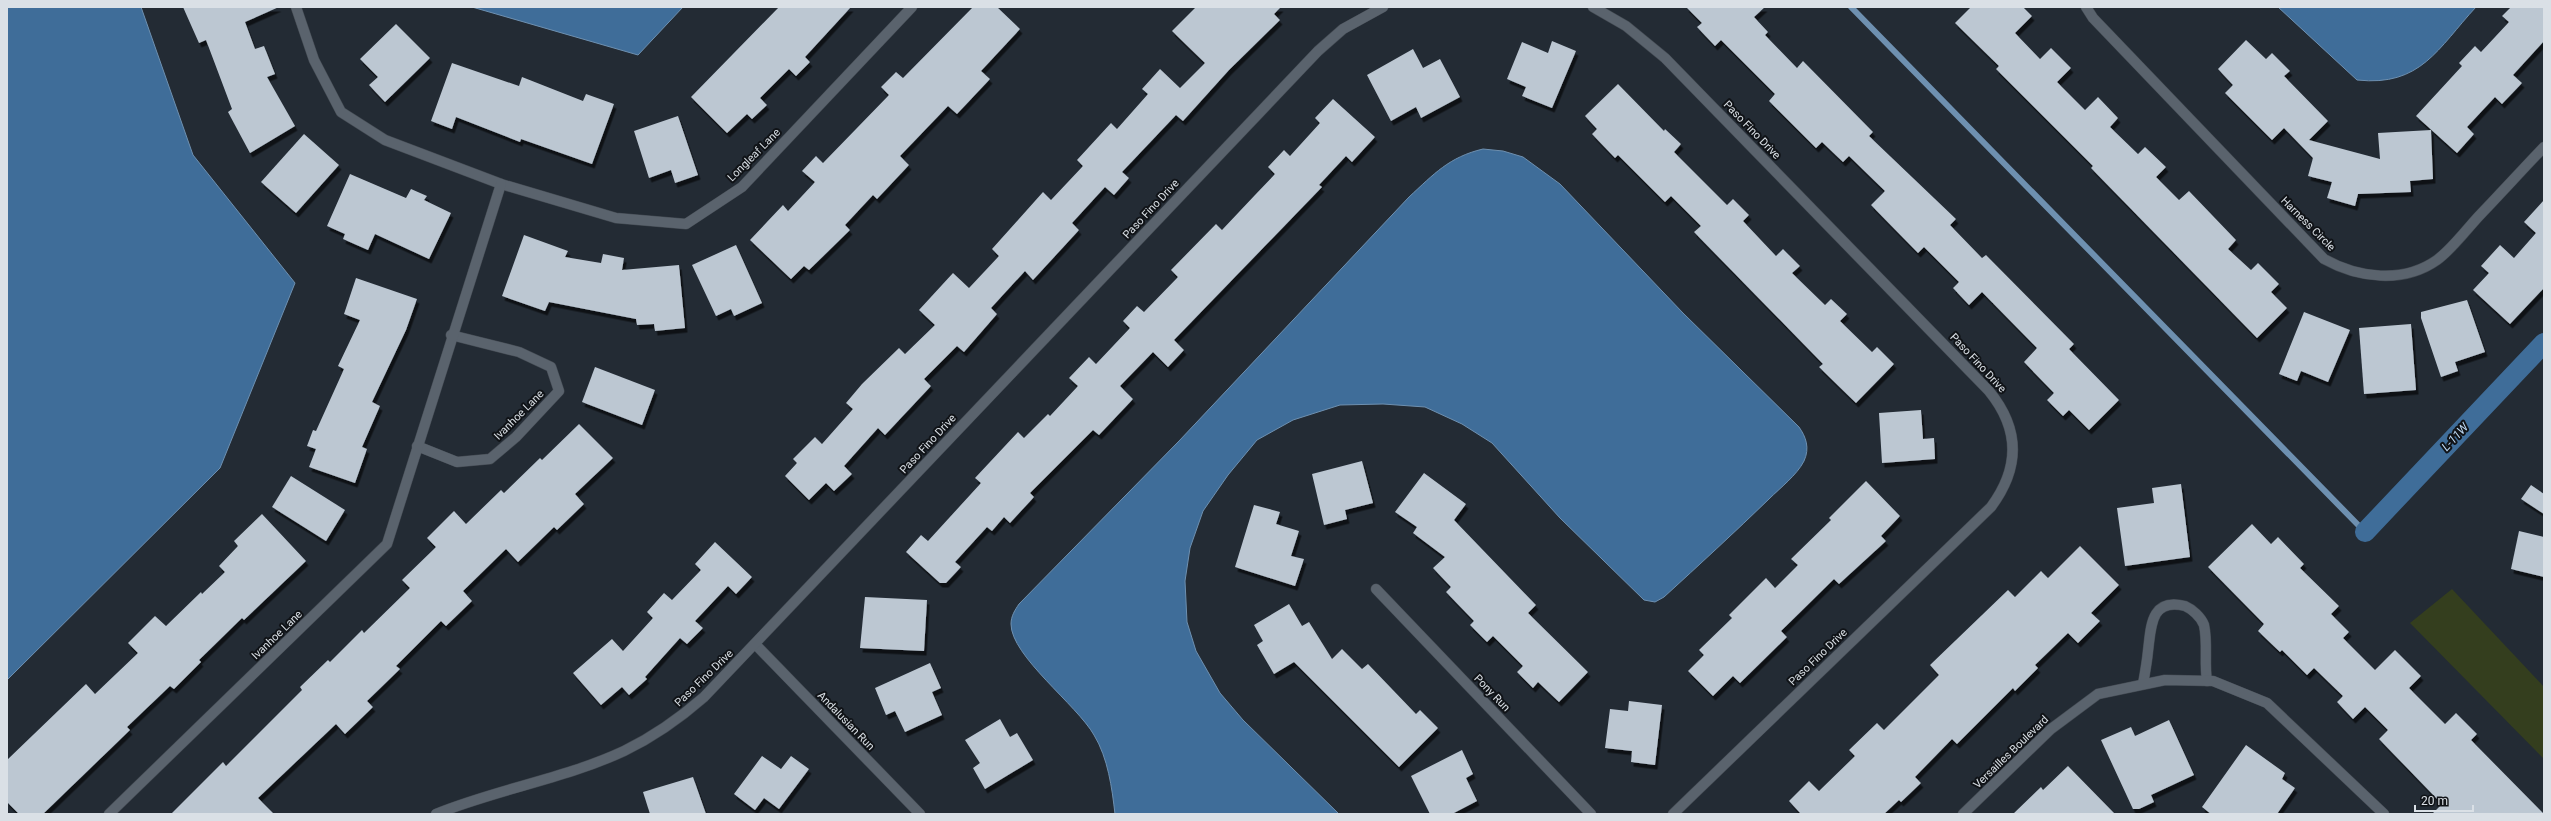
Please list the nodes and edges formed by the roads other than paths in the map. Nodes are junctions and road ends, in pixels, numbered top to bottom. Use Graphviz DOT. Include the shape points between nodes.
graph roads {
  1 [pos="296,7"];
  2 [pos="912,7"];
  3 [pos="1383,7"];
  4 [pos="1593,7"];
  5 [pos="2086,7"];
  6 [pos="2544,147"];
  7 [pos="501,184"];
  8 [pos="451,335"];
  9 [pos="417,446"];
  10 [pos="1376,589"];
  11 [pos="755,644"];
  12 [pos="2207,681"];
  13 [pos="2143,684"];
  14 [pos="109,814"];
  15 [pos="436,814"];
  16 [pos="920,814"];
  17 [pos="1591,814"];
  18 [pos="1673,814"];
  19 [pos="1964,814"];
  20 [pos="2384,814"];
  1 -- 7 [label="street, Longleaf Lane" via="314,60 341,112 385,140"];
  2 -- 7 [label="street, Longleaf Lane" via="742,187 686,224 616,218"];
  3 -- 11 [label="street, Paso Fino Drive" via="1343,29 1318,51"];
  4 -- 18 [label="street, Paso Fino Drive" via="1626,26 1665,58 1989,391 2006,416 2013,444 2010,473 2000,495 1991,507"];
  5 -- 6 [label="street, Harness Circle" via="2093,18 2324,259 2348,270 2362,274 2389,275 2414,270 2437,259"];
  7 -- 8 [label="street, Ivanhoe Lane"];
  8 -- 9 [label="street, Ivanhoe Lane"];
  8 -- 9 [label="street, Ivanhoe Lane" via="519,352 551,367 559,391 516,437 490,459 458,462"];
  9 -- 14 [label="street, Ivanhoe Lane" via="387,544"];
  10 -- 17 [label="street, Pony Run"];
  11 -- 15 [label="street, Paso Fino Drive" via="704,697 648,739 584,767"];
  11 -- 16 [label="street, Andalusian Run"];
  12 -- 13 [label="street, Versailles Boulevard" via="2165,680"];
  12 -- 13 [label="street" via="2203,624 2197,614 2187,607 2177,605 2166,606 2157,612 2151,621"];
  12 -- 20 [label="street, Versailles Boulevard" via="2214,681 2267,703"];
  13 -- 19 [label="street, Versailles Boulevard" via="2098,694 2051,728"];
}
